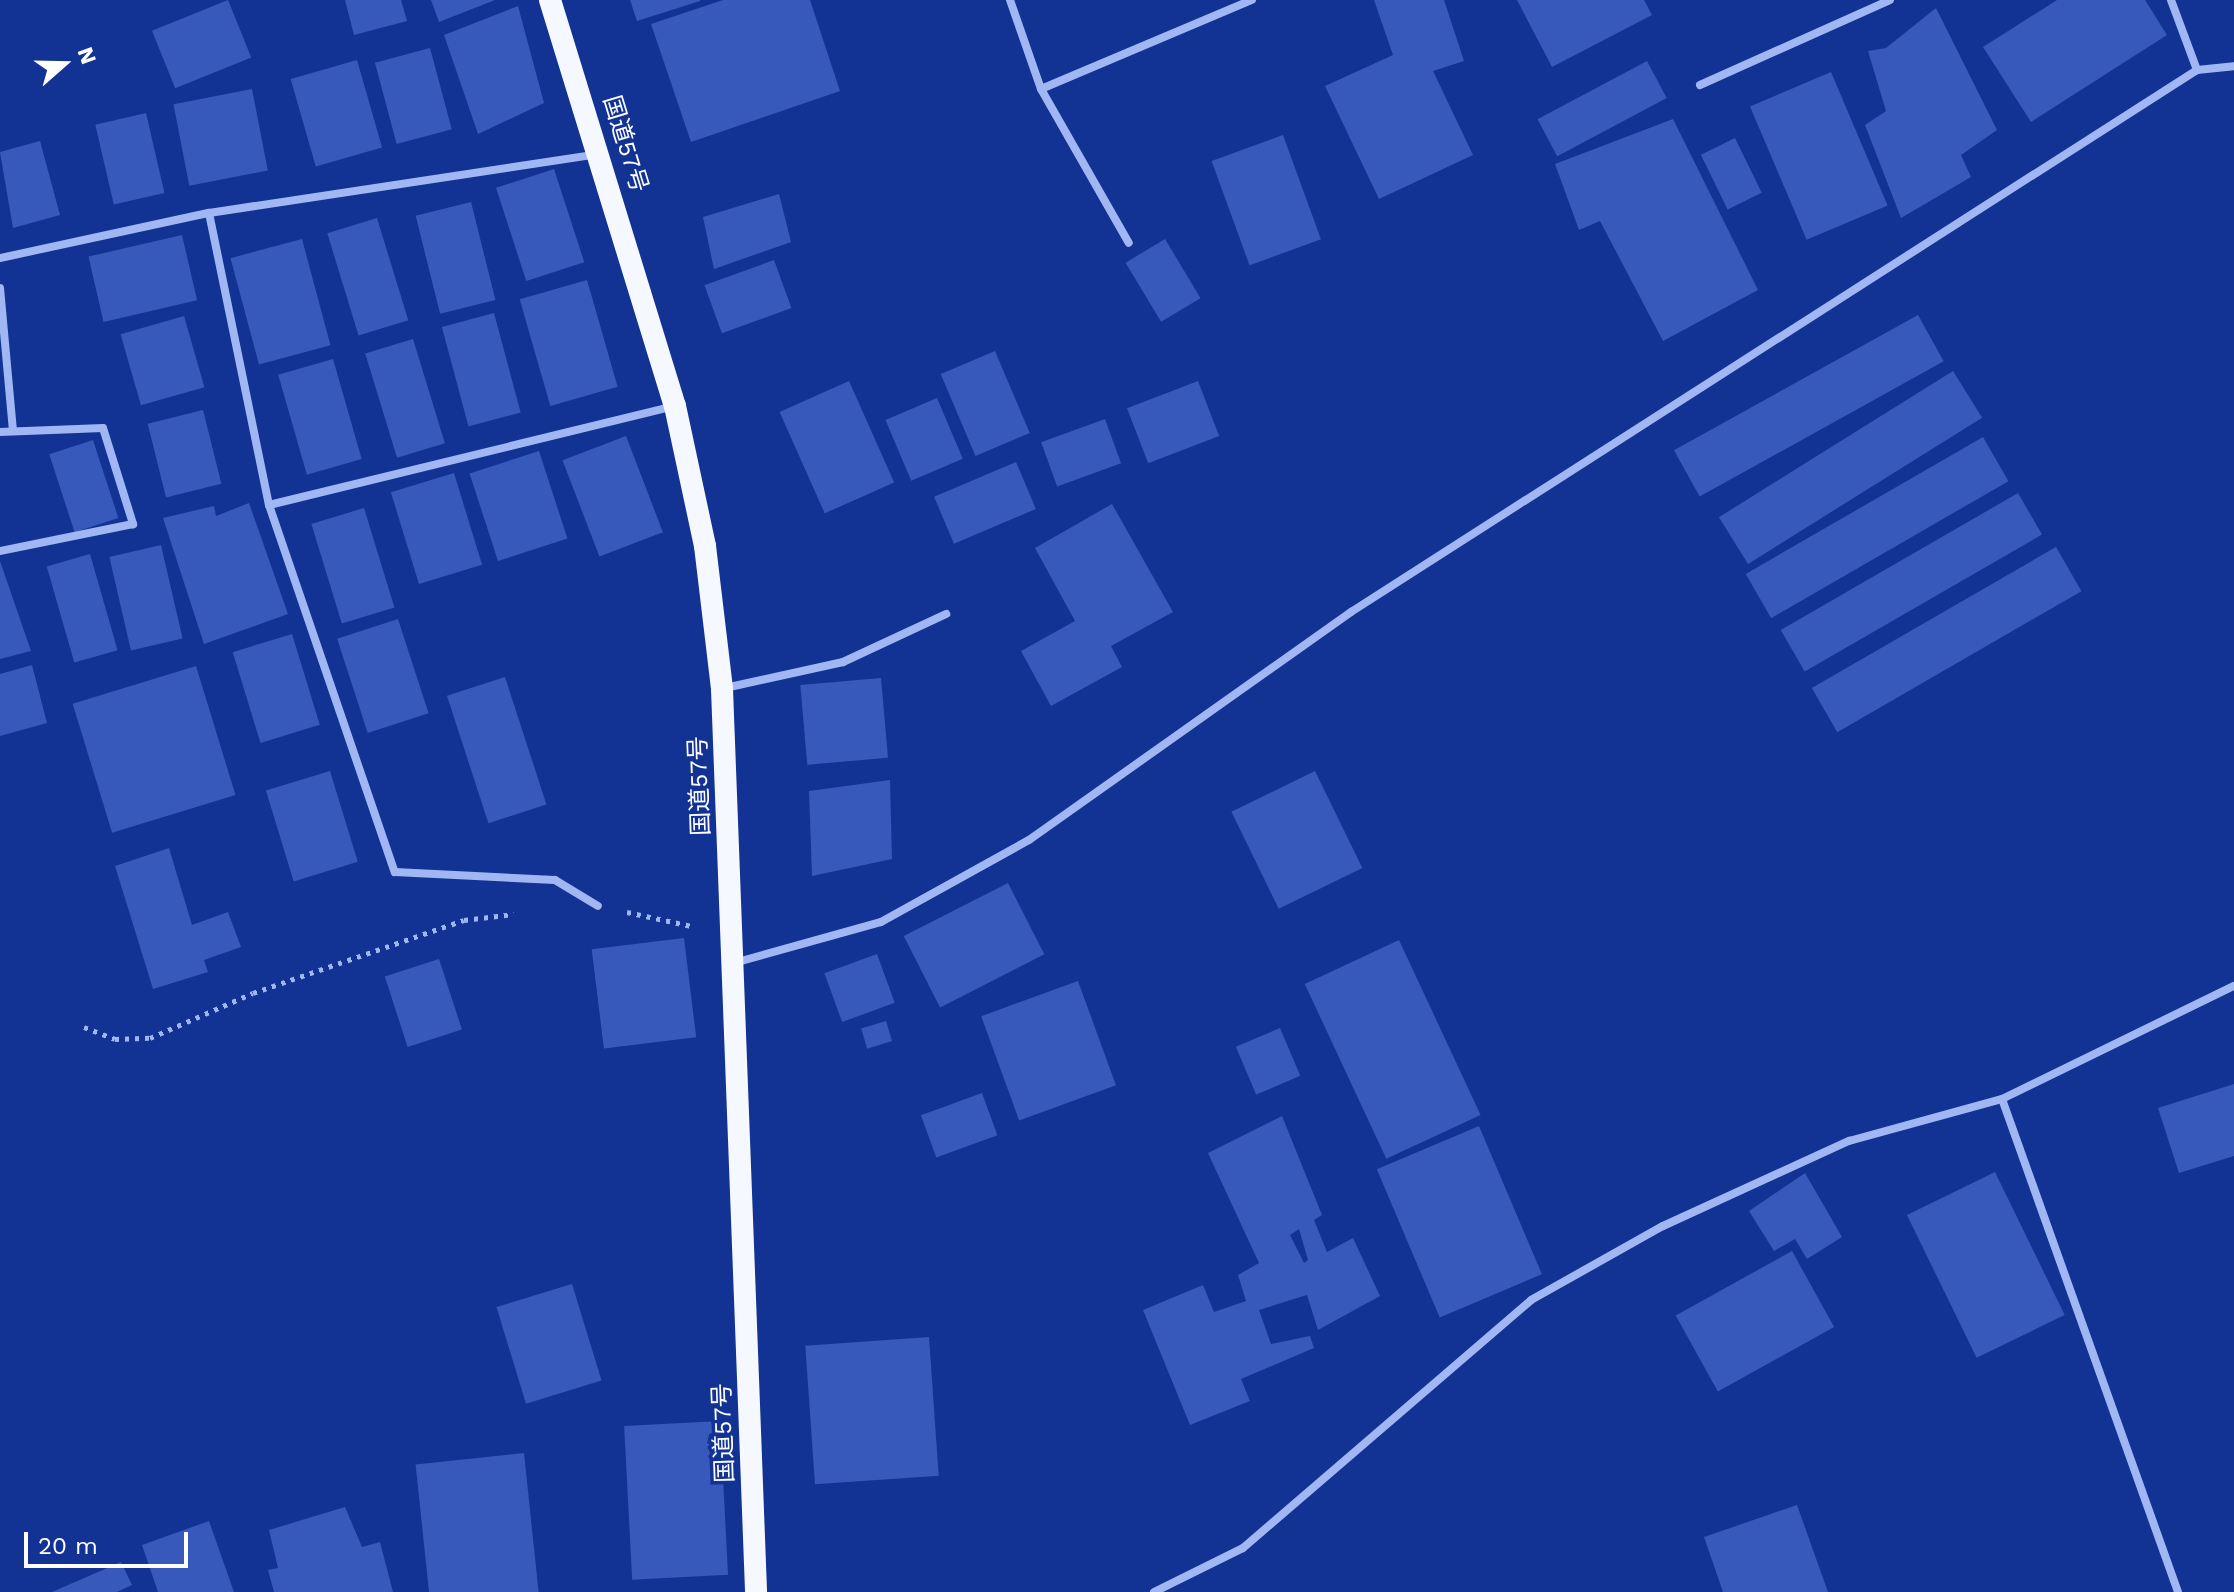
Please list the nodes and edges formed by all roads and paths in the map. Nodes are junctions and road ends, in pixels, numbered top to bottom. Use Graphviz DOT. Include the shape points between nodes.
graph roads {
  1 [pos="1010,0"];
  2 [pos="1252,0"];
  3 [pos="1890,0"];
  4 [pos="2171,0"];
  5 [pos="552,1"];
  6 [pos="2234,66"];
  7 [pos="2197,70"];
  8 [pos="1700,85"];
  9 [pos="1041,89"];
  10 [pos="602,153"];
  11 [pos="209,213"];
  12 [pos="1129,243"];
  13 [pos="0,258"];
  14 [pos="0,288"];
  15 [pos="675,406"];
  16 [pos="13,430"];
  17 [pos="0,432"];
  18 [pos="269,505"];
  19 [pos="0,551"];
  20 [pos="946,614"];
  21 [pos="722,689"];
  22 [pos="598,906"];
  23 [pos="530,912"];
  24 [pos="733,963"];
  25 [pos="2234,986"];
  26 [pos="84,1027"];
  27 [pos="2002,1099"];
  28 [pos="756,1592"];
  29 [pos="1154,1592"];
  30 [pos="2178,1592"];
  1 -- 9 [label="street"];
  2 -- 9 [label="street"];
  3 -- 8 [label="street"];
  4 -- 7 [label="street"];
  5 -- 10 [label="highway, 国道57号"];
  6 -- 7 [label="street"];
  7 -- 24 [label="street" via="1351,612 1029,840 881,922"];
  9 -- 12 [label="street"];
  10 -- 11 [label="street"];
  10 -- 15 [label="highway, 国道57号"];
  11 -- 13 [label="street"];
  11 -- 18 [label="street"];
  14 -- 16 [label="street"];
  15 -- 18 [label="street"];
  15 -- 21 [label="highway, 国道57号" via="705,546"];
  16 -- 17 [label="street"];
  16 -- 19 [label="street" via="103,428 133,524"];
  18 -- 22 [label="street" via="395,872 555,880"];
  20 -- 21 [label="street" via="843,662"];
  21 -- 24 [label="highway, 国道57号"];
  22 -- 24 [label="path" via="703,928"];
  23 -- 26 [label="path" via="464,920 253,993 150,1038 115,1039"];
  24 -- 28 [label="highway, 国道57号"];
  25 -- 27 [label="street"];
  27 -- 29 [label="street" via="1849,1141 1663,1226 1531,1300 1243,1548"];
  27 -- 30 [label="street"];
}
